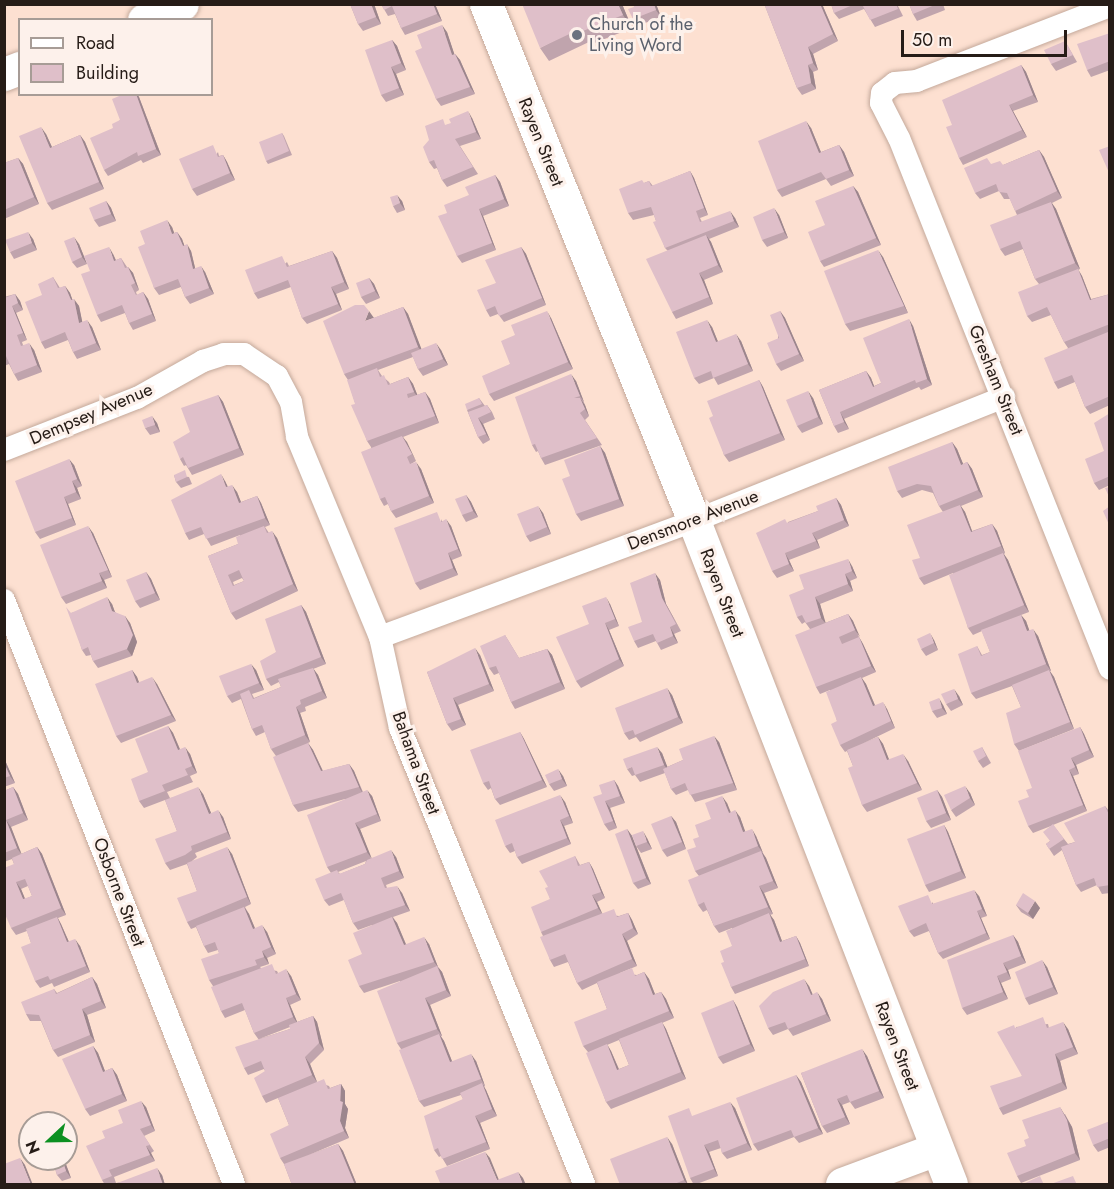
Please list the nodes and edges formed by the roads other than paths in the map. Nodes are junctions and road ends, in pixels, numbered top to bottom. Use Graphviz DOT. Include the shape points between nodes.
graph roads {
  1 [pos="182,4"];
  2 [pos="486,4"];
  3 [pos="1110,6"];
  4 [pos="149,18"];
  5 [pos="244,354"];
  6 [pos="1004,398"];
  7 [pos="4,450"];
  8 [pos="694,521"];
  9 [pos="4,600"];
  10 [pos="380,637"];
  11 [pos="1110,669"];
  12 [pos="936,1149"];
  13 [pos="234,1185"];
  14 [pos="584,1185"];
  15 [pos="842,1185"];
  16 [pos="951,1185"];
  1 -- 4 [label="street"];
  2 -- 8 [label="street, Rayen Street"];
  3 -- 6 [label="street, Gresham Street" via="917,81 895,83 882,93 881,103 899,138"];
  5 -- 7 [label="street, Dempsey Avenue" via="224,354 203,361 137,398"];
  5 -- 10 [label="street, Bahama Street" via="267,367 285,387 297,437"];
  6 -- 8 [label="street, Densmore Avenue"];
  6 -- 11 [label="street, Gresham Street"];
  8 -- 10 [label="street, Densmore Avenue"];
  8 -- 12 [label="street, Rayen Street"];
  9 -- 13 [label="street, Osborne Street"];
  10 -- 14 [label="street, Bahama Street" via="400,728"];
  12 -- 15 [label="street"];
  12 -- 16 [label="street, Rayen Street"];
}
